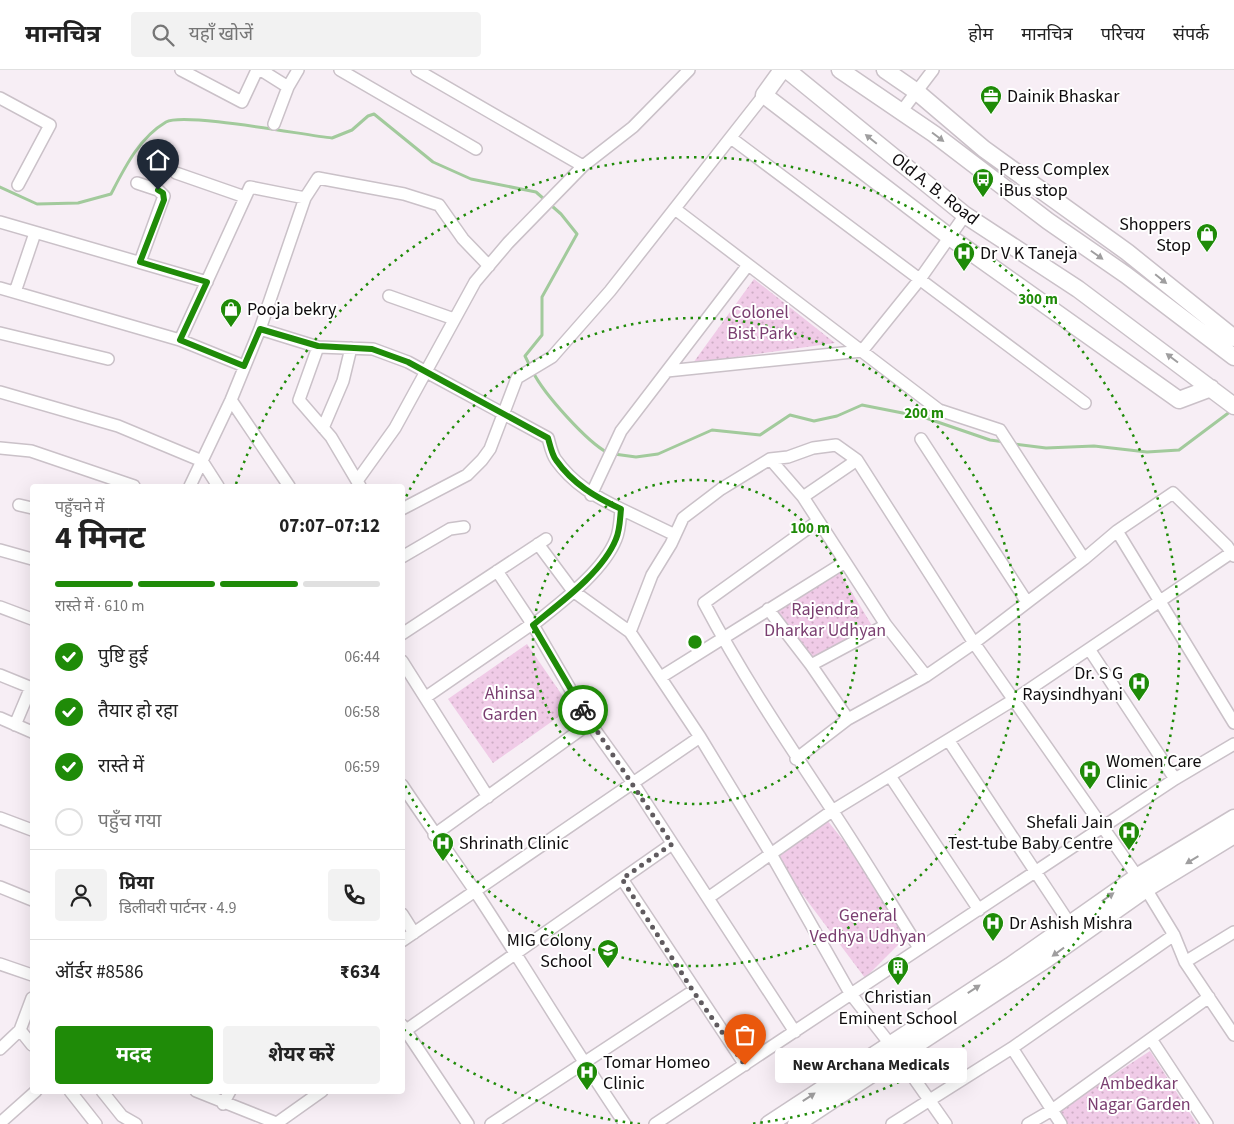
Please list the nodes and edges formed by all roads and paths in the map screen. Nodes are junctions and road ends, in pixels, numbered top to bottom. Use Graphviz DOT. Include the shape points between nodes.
graph roads {
  1 [pos="181,70"];
  2 [pos="257,70"];
  3 [pos="261,70"];
  4 [pos="298,70"];
  5 [pos="340,70"];
  6 [pos="417,70"];
  7 [pos="689,70"];
  8 [pos="782,70"];
  9 [pos="787,70"];
  10 [pos="840,70"];
  11 [pos="885,70"];
  12 [pos="933,70"];
  13 [pos="288,87"];
  14 [pos="917,92"];
  15 [pos="764,95"];
  16 [pos="0,98"];
  17 [pos="901,112"];
  18 [pos="274,124"];
  19 [pos="731,138"];
  20 [pos="476,149"];
  21 [pos="583,166"];
  22 [pos="176,173"];
  23 [pos="137,183"];
  24 [pos="18,185"];
  25 [pos="245,197"];
  26 [pos="305,198"];
  27 [pos="675,210"];
  28 [pos="965,215"];
  29 [pos="0,222"];
  30 [pos="35,233"];
  31 [pos="951,238"];
  32 [pos="140,262"];
  33 [pos="748,265"];
  34 [pos="489,266"];
  35 [pos="920,278"];
  36 [pos="207,282"];
  37 [pos="0,288"];
  38 [pos="15,292"];
  39 [pos="389,296"];
  40 [pos="454,319"];
  41 [pos="260,329"];
  42 [pos="1,336"];
  43 [pos="1234,338"];
  44 [pos="180,340"];
  45 [pos="318,346"];
  46 [pos="351,348"];
  47 [pos="862,351"];
  48 [pos="1234,357"];
  49 [pos="108,359"];
  50 [pos="244,366"];
  51 [pos="667,371"];
  52 [pos="427,372"];
  53 [pos="1211,388"];
  54 [pos="0,392"];
  55 [pos="231,400"];
  56 [pos="1085,403"];
  57 [pos="1234,406"];
  58 [pos="504,413"];
  59 [pos="323,428"];
  60 [pos="921,439"];
  61 [pos="0,448"];
  62 [pos="770,459"];
  63 [pos="857,460"];
  64 [pos="202,461"];
  65 [pos="128,484"];
  66 [pos="191,484"];
  67 [pos="217,484"];
  68 [pos="288,484"];
  69 [pos="359,484"];
  70 [pos="591,495"];
  71 [pos="803,497"];
  72 [pos="19,505"];
  73 [pos="405,506"];
  74 [pos="30,508"];
  75 [pos="621,509"];
  76 [pos="818,521"];
  77 [pos="464,527"];
  78 [pos="1117,531"];
  79 [pos="675,536"];
  80 [pos="1231,549"];
  81 [pos="0,550"];
  82 [pos="405,555"];
  83 [pos="30,558"];
  84 [pos="1084,559"];
  85 [pos="845,562"];
  86 [pos="497,571"];
  87 [pos="573,591"];
  88 [pos="1160,599"];
  89 [pos="1027,602"];
  90 [pos="0,607"];
  91 [pos="768,609"];
  92 [pos="30,618"];
  93 [pos="533,625"];
  94 [pos="886,625"];
  95 [pos="405,632"];
  96 [pos="630,632"];
  97 [pos="723,640"];
  98 [pos="974,643"];
  99 [pos="1089,649"];
  100 [pos="405,666"];
  101 [pos="811,666"];
  102 [pos="0,675"];
  103 [pos="926,676"];
  104 [pos="661,677"];
  105 [pos="30,687"];
  106 [pos="30,692"];
  107 [pos="426,697"];
  108 [pos="1015,699"];
  109 [pos="0,718"];
  110 [pos="848,719"];
  111 [pos="590,723"];
  112 [pos="1234,723"];
  113 [pos="15,725"];
  114 [pos="30,731"];
  115 [pos="700,737"];
  116 [pos="949,741"];
  117 [pos="1234,744"];
  118 [pos="796,759"];
  119 [pos="890,776"];
  120 [pos="1175,779"];
  121 [pos="633,783"];
  122 [pos="405,790"];
  123 [pos="488,797"];
  124 [pos="832,811"];
  125 [pos="0,818"];
  126 [pos="1234,818"];
  127 [pos="1103,827"];
  128 [pos="30,829"];
  129 [pos="434,835"];
  130 [pos="1234,835"];
  131 [pos="672,844"];
  132 [pos="771,854"];
  133 [pos="1035,872"];
  134 [pos="622,879"];
  135 [pos="1142,883"];
  136 [pos="0,888"];
  137 [pos="474,890"];
  138 [pos="708,898"];
  139 [pos="30,899"];
  140 [pos="979,910"];
  141 [pos="405,919"];
  142 [pos="1070,924"];
  143 [pos="1234,932"];
  144 [pos="414,933"];
  145 [pos="1174,935"];
  146 [pos="405,939"];
  147 [pos="918,948"];
  148 [pos="514,953"];
  149 [pos="1185,962"];
  150 [pos="0,964"];
  151 [pos="30,974"];
  152 [pos="693,991"];
  153 [pos="850,993"];
  154 [pos="1209,997"];
  155 [pos="30,1008"];
  156 [pos="1229,1017"];
  157 [pos="405,1029"];
  158 [pos="20,1030"];
  159 [pos="405,1031"];
  160 [pos="796,1032"];
  161 [pos="1234,1036"];
  162 [pos="1152,1039"];
  163 [pos="30,1042"];
  164 [pos="1012,1048"];
  165 [pos="0,1049"];
  166 [pos="894,1050"];
  167 [pos="583,1063"];
  168 [pos="745,1065"];
  169 [pos="33,1094"];
  170 [pos="72,1094"];
  171 [pos="104,1094"];
  172 [pos="202,1094"];
  173 [pos="229,1094"];
  174 [pos="318,1094"];
  175 [pos="930,1099"];
  176 [pos="224,1104"];
  177 [pos="1052,1110"];
  178 [pos="91,1122"];
  179 [pos="0,1123"];
  180 [pos="132,1123"];
  181 [pos="278,1124"];
  182 [pos="468,1124"];
  183 [pos="491,1124"];
  184 [pos="625,1124"];
  185 [pos="655,1124"];
  186 [pos="769,1124"];
  187 [pos="796,1124"];
  188 [pos="892,1124"];
  189 [pos="946,1124"];
  190 [pos="1028,1124"];
  191 [pos="1061,1124"];
  192 [pos="1207,1124"];
  1 -- 2 [label="street" via="242,102"];
  3 -- 13 [label="street"];
  4 -- 13 [label="street"];
  5 -- 20 [label="street"];
  6 -- 21 [label="street"];
  7 -- 21 [label="street" via="633,127"];
  8 -- 15 [label="main road"];
  28 -- 9 [label="main road, Old A. B. Road, one-way"];
  10 -- 17 [label="main road"];
  11 -- 14 [label="main road"];
  12 -- 14 [label="street"];
  13 -- 18 [label="street"];
  14 -- 17 [label="street"];
  14 -- 43 [label="main road, one-way" via="984,149 1127,252"];
  15 -- 19 [label="street"];
  15 -- 31 [label="main road"];
  16 -- 24 [label="street" via="50,125"];
  17 -- 48 [label="main road, one-way"];
  19 -- 27 [label="street"];
  19 -- 35 [label="street"];
  21 -- 34 [label="street"];
  22 -- 25 [label="street"];
  23 -- 32 [label="street" via="158,190 164,196"];
  25 -- 26 [label="street" via="250,187"];
  25 -- 36 [label="street"];
  26 -- 34 [label="street" via="318,178 404,194 439,205 463,239"];
  26 -- 41 [label="street"];
  27 -- 33 [label="street"];
  27 -- 58 [label="street" via="552,357 517,378"];
  28 -- 31 [label="street"];
  53 -- 28 [label="main road, Old A. B. Road, one-way" via="1078,289"];
  29 -- 30 [label="street"];
  30 -- 32 [label="street"];
  30 -- 38 [label="street"];
  31 -- 35 [label="street"];
  31 -- 53 [label="main road" via="1179,400"];
  32 -- 36 [label="street"];
  33 -- 47 [label="street"];
  33 -- 51 [label="street"];
  34 -- 40 [label="street" via="475,282"];
  35 -- 47 [label="street"];
  35 -- 56 [label="street"];
  36 -- 44 [label="street"];
  37 -- 38 [label="street"];
  38 -- 44 [label="street"];
  39 -- 40 [label="street"];
  40 -- 52 [label="street"];
  41 -- 45 [label="street"];
  41 -- 50 [label="street"];
  42 -- 49 [label="street"];
  44 -- 50 [label="street"];
  45 -- 46 [label="street"];
  45 -- 59 [label="street" via="299,400"];
  46 -- 52 [label="street" via="372,349"];
  46 -- 59 [label="street" via="343,381"];
  47 -- 51 [label="street"];
  47 -- 84 [label="street" via="938,410 1000,430"];
  50 -- 55 [label="street"];
  51 -- 70 [label="street" via="621,431"];
  52 -- 58 [label="street"];
  52 -- 69 [label="street"];
  53 -- 57 [label="main road, Old A. B. Road"];
  54 -- 64 [label="street" via="118,426"];
  55 -- 64 [label="street"];
  55 -- 68 [label="street"];
  58 -- 70 [label="street" via="548,438 555,459"];
  58 -- 73 [label="street" via="490,449 467,475"];
  59 -- 69 [label="street"];
  60 -- 89 [label="street"];
  61 -- 65 [label="street" via="31,452"];
  62 -- 63 [label="street" via="836,445"];
  62 -- 71 [label="street"];
  62 -- 79 [label="street" via="682,518"];
  63 -- 71 [label="street"];
  63 -- 98 [label="street"];
  64 -- 66 [label="street"];
  64 -- 67 [label="street"];
  70 -- 75 [label="street"];
  71 -- 76 [label="street"];
  72 -- 74 [label="street"];
  75 -- 79 [label="street"];
  75 -- 87 [label="street" via="617,538 610,550"];
  76 -- 85 [label="street"];
  76 -- 97 [label="street" via="704,603"];
  77 -- 82 [label="street" via="450,529"];
  78 -- 80 [label="street" via="1173,493"];
  78 -- 84 [label="street"];
  78 -- 88 [label="street"];
  79 -- 96 [label="street" via="652,575"];
  80 -- 88 [label="street"];
  81 -- 83 [label="street"];
  84 -- 89 [label="street"];
  85 -- 91 [label="street"];
  85 -- 94 [label="street"];
  86 -- 87 [label="street" via="542,541"];
  86 -- 93 [label="street"];
  86 -- 95 [label="street"];
  87 -- 93 [label="street"];
  87 -- 96 [label="street"];
  88 -- 99 [label="street"];
  88 -- 112 [label="street"];
  89 -- 98 [label="street"];
  90 -- 92 [label="street"];
  91 -- 97 [label="street"];
  91 -- 101 [label="street"];
  93 -- 107 [label="street"];
  93 -- 111 [label="street"];
  94 -- 101 [label="street"];
  94 -- 103 [label="street"];
  96 -- 104 [label="street"];
  97 -- 104 [label="street"];
  97 -- 118 [label="street"];
  98 -- 103 [label="street"];
  98 -- 108 [label="street"];
  99 -- 108 [label="street"];
  99 -- 120 [label="street"];
  100 -- 107 [label="street"];
  101 -- 110 [label="street"];
  102 -- 105 [label="street"];
  103 -- 110 [label="street"];
  104 -- 115 [label="street"];
  106 -- 113 [label="street"];
  107 -- 123 [label="street"];
  108 -- 116 [label="street"];
  108 -- 127 [label="street"];
  109 -- 113 [label="street"];
  110 -- 118 [label="street"];
  111 -- 121 [label="street"];
  111 -- 123 [label="street"];
  113 -- 114 [label="street"];
  115 -- 121 [label="street"];
  115 -- 132 [label="street"];
  116 -- 119 [label="street"];
  116 -- 133 [label="street"];
  117 -- 120 [label="street"];
  118 -- 124 [label="street"];
  119 -- 124 [label="street"];
  119 -- 140 [label="street"];
  120 -- 127 [label="street"];
  121 -- 131 [label="street"];
  121 -- 137 [label="street"];
  122 -- 129 [label="street"];
  123 -- 129 [label="street"];
  124 -- 132 [label="street"];
  124 -- 147 [label="street"];
  125 -- 128 [label="street"];
  126 -- 135 [label="main road"];
  127 -- 133 [label="street"];
  127 -- 135 [label="street"];
  129 -- 137 [label="street"];
  130 -- 135 [label="main road, one-way"];
  131 -- 134 [label="street"];
  131 -- 138 [label="street"];
  132 -- 138 [label="street"];
  132 -- 153 [label="street"];
  133 -- 140 [label="street"];
  133 -- 142 [label="street"];
  134 -- 148 [label="street"];
  134 -- 152 [label="street"];
  142 -- 135 [label="main road, one-way"];
  135 -- 145 [label="street"];
  135 -- 166 [label="main road, one-way" via="1048,958"];
  136 -- 139 [label="street"];
  137 -- 144 [label="street"];
  137 -- 148 [label="street"];
  138 -- 160 [label="street"];
  140 -- 147 [label="street"];
  141 -- 144 [label="street"];
  166 -- 142 [label="main road, one-way"];
  143 -- 149 [label="street"];
  144 -- 146 [label="street"];
  145 -- 149 [label="street"];
  145 -- 164 [label="street"];
  147 -- 153 [label="street"];
  148 -- 157 [label="street"];
  148 -- 167 [label="street"];
  149 -- 154 [label="street"];
  150 -- 151 [label="street"];
  152 -- 167 [label="street"];
  152 -- 168 [label="street"];
  153 -- 160 [label="street"];
  153 -- 166 [label="street"];
  154 -- 156 [label="street"];
  154 -- 162 [label="street"];
  155 -- 158 [label="street"];
  156 -- 161 [label="street"];
  158 -- 163 [label="street"];
  158 -- 165 [label="street"];
  159 -- 182 [label="street"];
  160 -- 168 [label="street"];
  162 -- 177 [label="street"];
  162 -- 192 [label="street"];
  164 -- 175 [label="street"];
  164 -- 177 [label="street"];
  166 -- 175 [label="street"];
  186 -- 166 [label="main road, one-way"];
  166 -- 187 [label="main road"];
  167 -- 183 [label="street"];
  167 -- 184 [label="street"];
  168 -- 185 [label="street"];
  169 -- 179 [label="street"];
  170 -- 178 [label="street"];
  171 -- 180 [label="street"];
  172 -- 176 [label="street"];
  173 -- 176 [label="street"];
  174 -- 181 [label="street"];
  175 -- 188 [label="street"];
  175 -- 189 [label="street"];
  176 -- 181 [label="street"];
  177 -- 190 [label="street"];
  177 -- 191 [label="street"];
}
